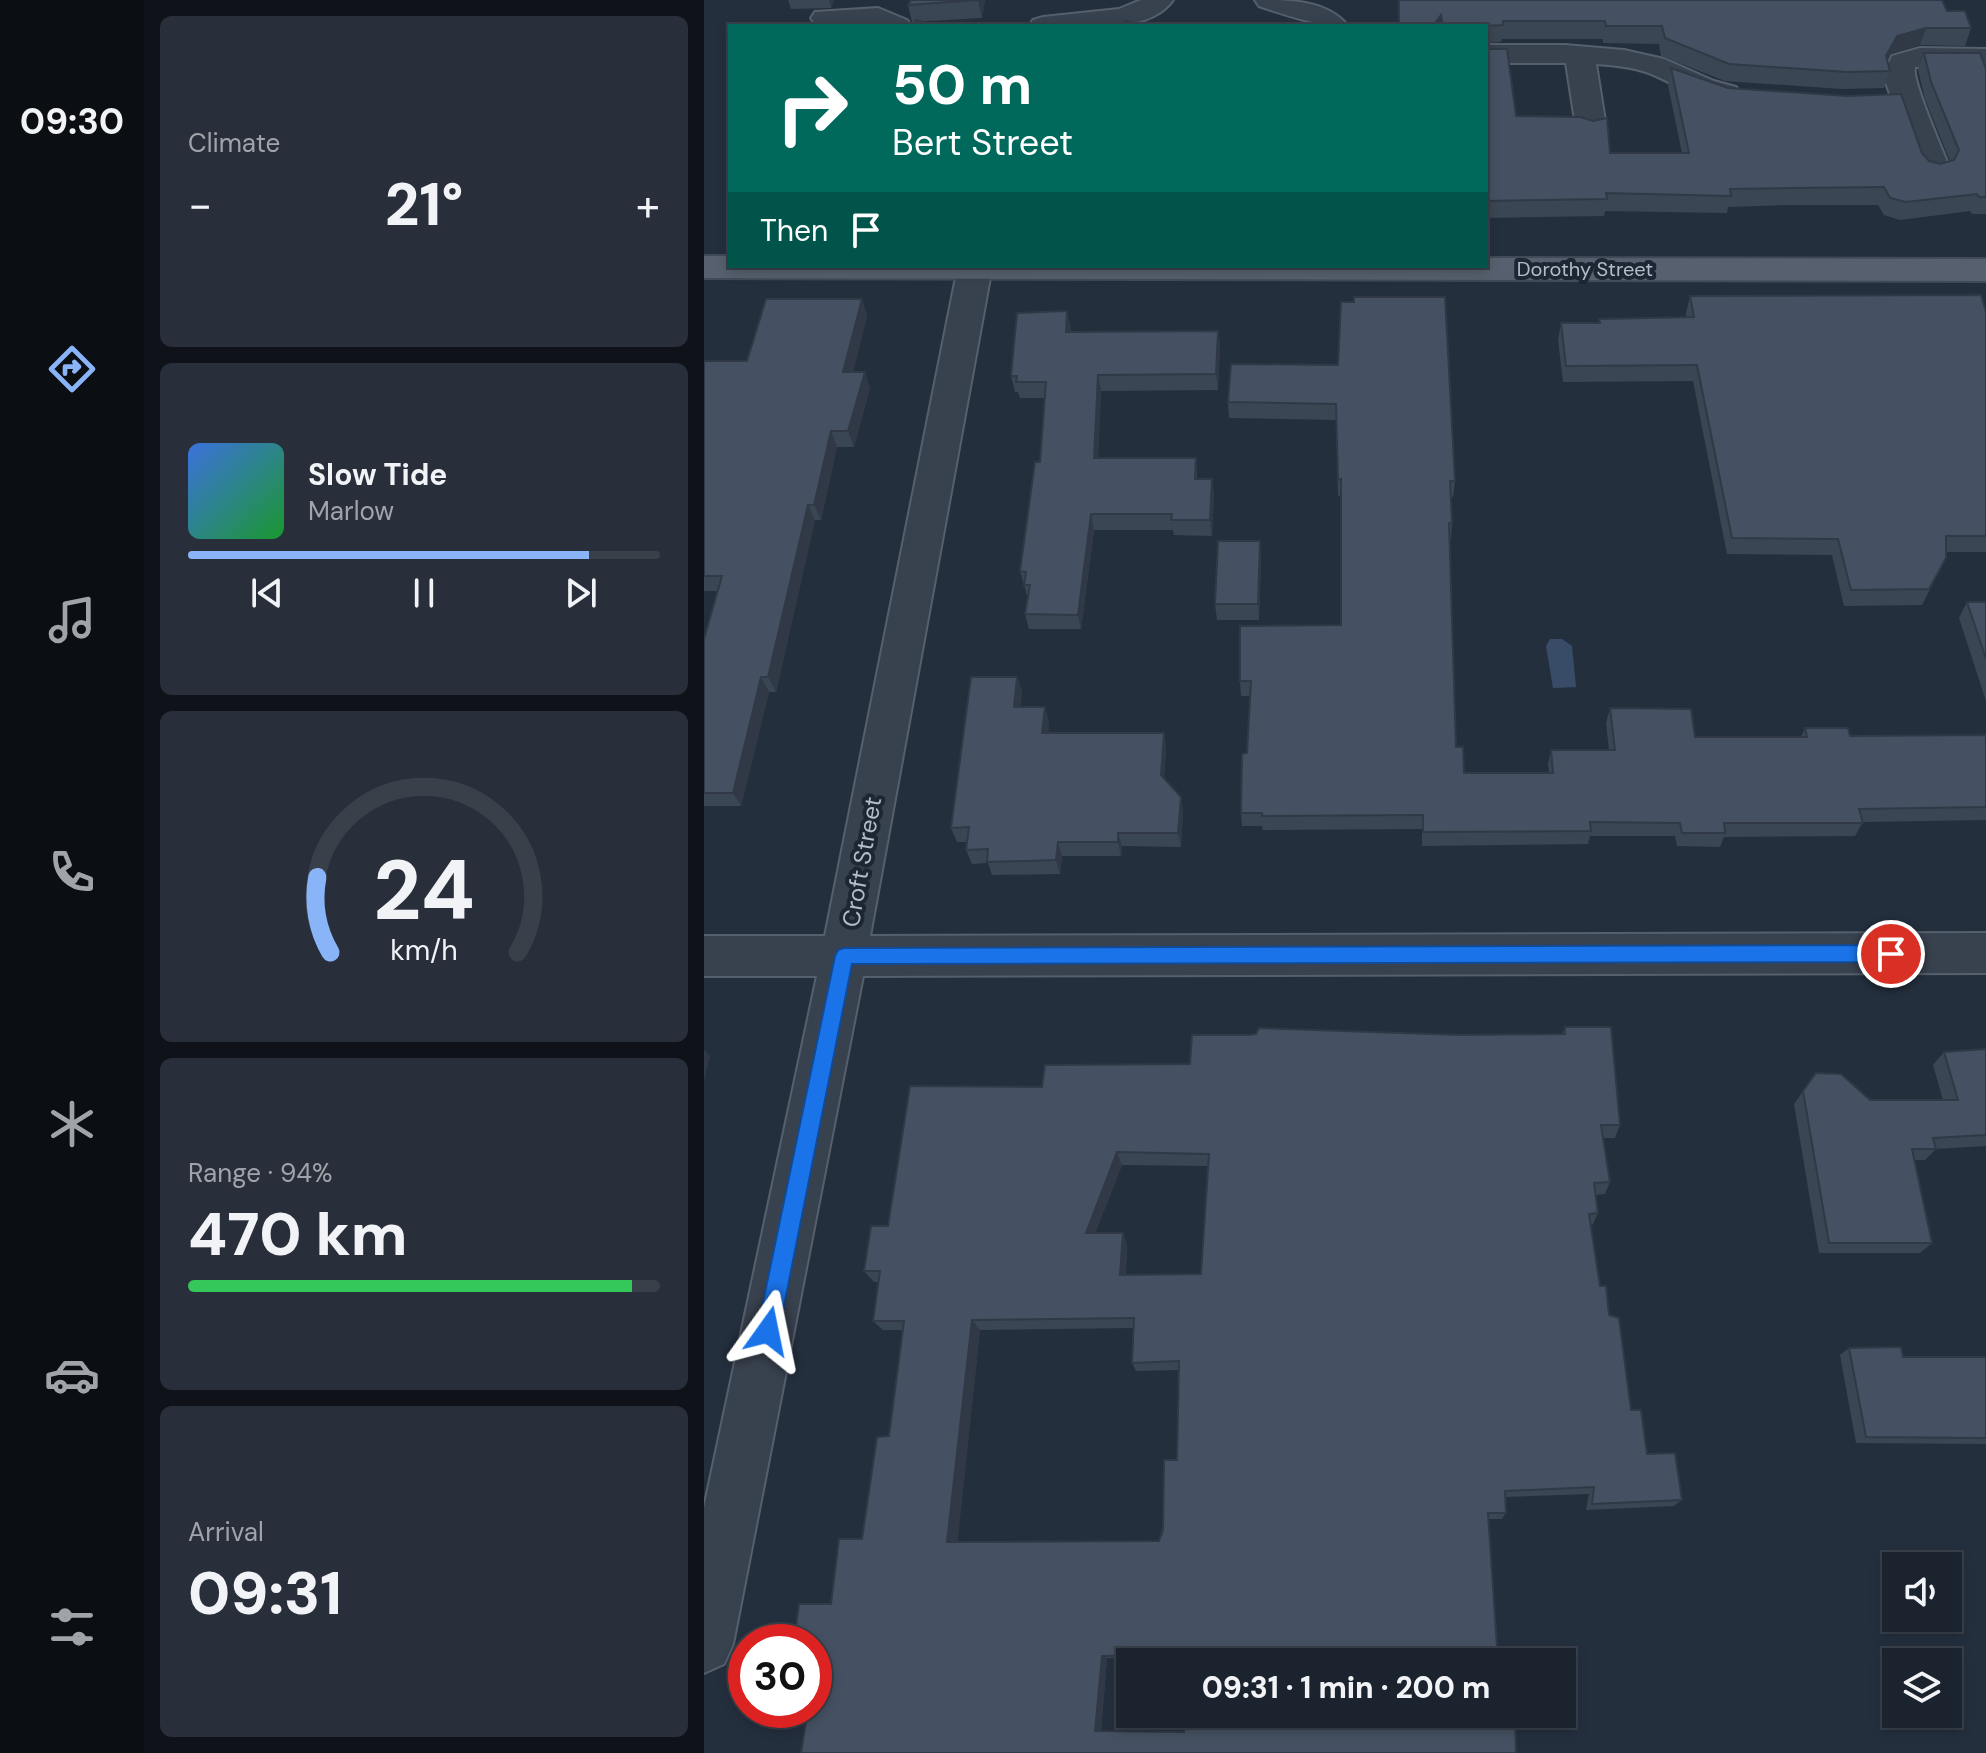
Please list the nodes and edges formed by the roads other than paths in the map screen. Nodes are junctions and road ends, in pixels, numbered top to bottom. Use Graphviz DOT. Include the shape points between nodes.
graph roads {
  1 [pos="1159,0"];
  2 [pos="1269,0"];
  3 [pos="825,18"];
  4 [pos="1041,18"];
  5 [pos="893,24"];
  6 [pos="1333,24"];
  7 [pos="1488,54"];
  8 [pos="1580,55"];
  9 [pos="1986,58"];
  10 [pos="1755,95"];
  11 [pos="1591,127"];
  12 [pos="1934,169"];
  13 [pos="704,267"];
  14 [pos="728,267"];
  15 [pos="975,268"];
  16 [pos="1312,268"];
  17 [pos="1986,270"];
  18 [pos="1986,953"];
  19 [pos="704,956"];
  20 [pos="844,956"];
  21 [pos="704,1644"];
  1 -- 4 [label="street" via="1126,17"];
  2 -- 6 [label="street" via="1315,11"];
  3 -- 5 [label="street" via="878,17"];
  7 -- 8 [label="street"];
  8 -- 10 [label="street" via="1644,62 1710,90"];
  8 -- 11 [label="street"];
  9 -- 12 [label="street" via="1920,57 1902,62 1893,100 1918,121"];
  13 -- 14 [label="main road, Dorothy Street"];
  15 -- 20 [label="street, Croft Street"];
  16 -- 17 [label="main road, Dorothy Street"];
  18 -- 20 [label="street"];
  19 -- 20 [label="street"];
  20 -- 21 [label="street, Croft Street"];
}
